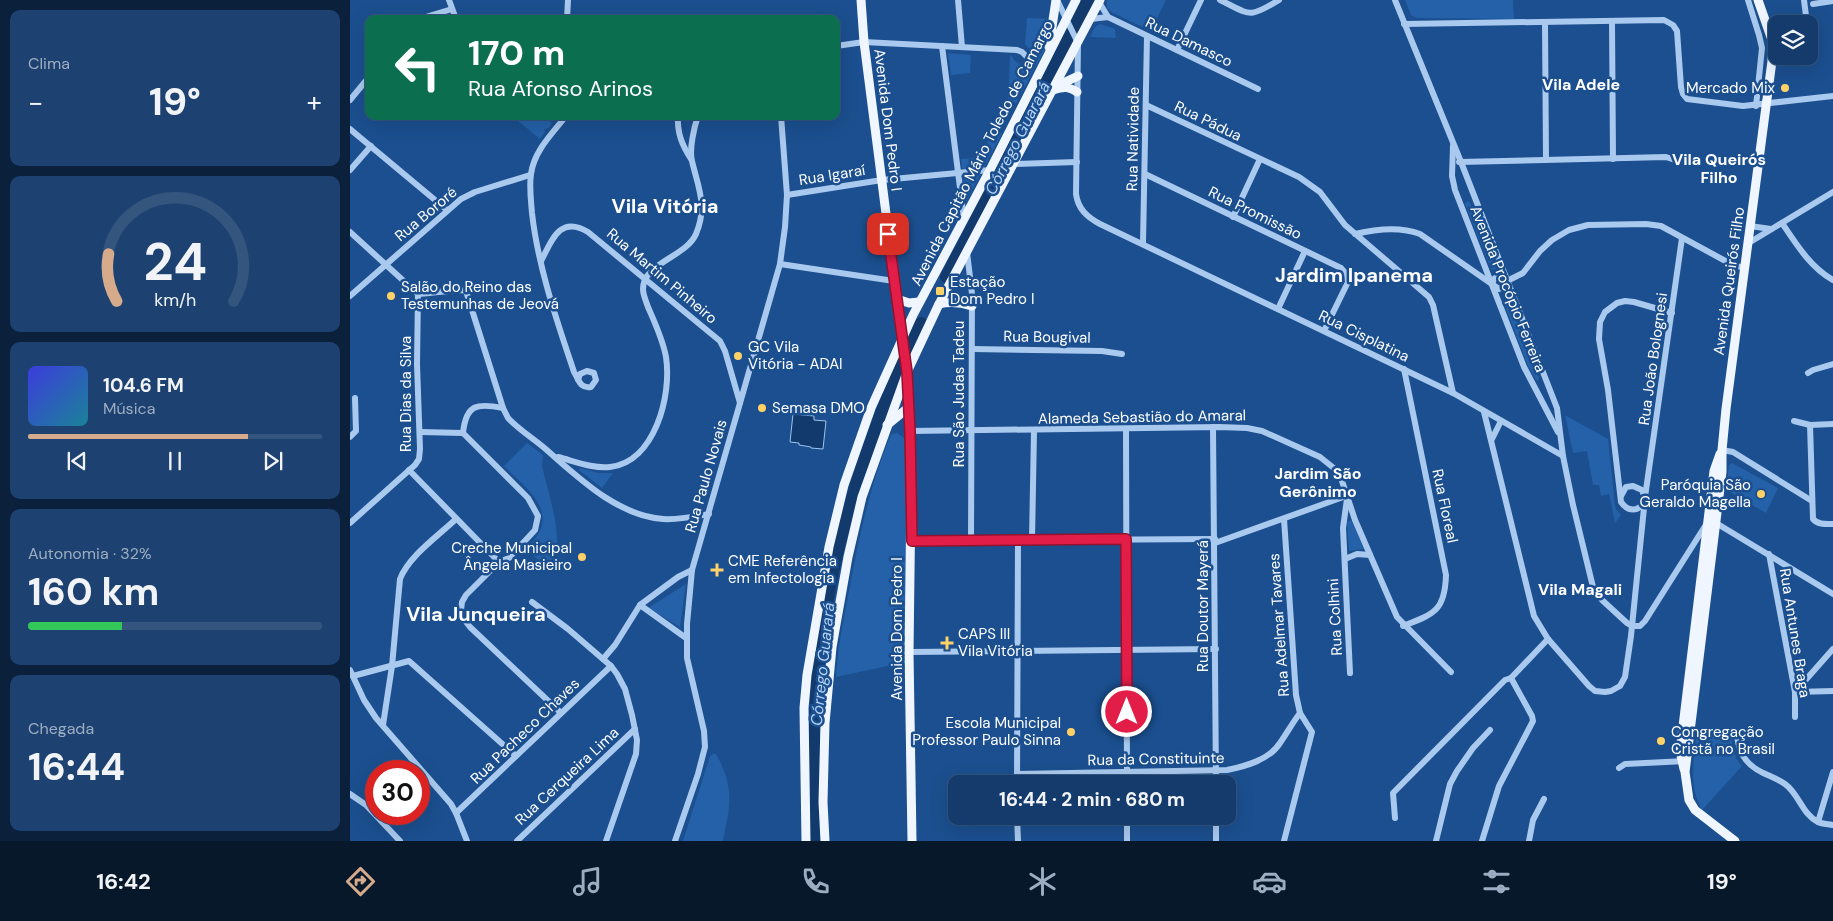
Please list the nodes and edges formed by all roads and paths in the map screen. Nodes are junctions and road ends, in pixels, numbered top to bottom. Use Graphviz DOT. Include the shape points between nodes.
graph roads {
  1 [pos="449,0"];
  2 [pos="568,0"];
  3 [pos="861,0"];
  4 [pos="958,0"];
  5 [pos="1056,0"];
  6 [pos="1076,0"];
  7 [pos="1201,0"];
  8 [pos="1220,0"];
  9 [pos="1279,0"];
  10 [pos="1395,0"];
  11 [pos="1748,0"];
  12 [pos="1758,0"];
  13 [pos="1804,0"];
  14 [pos="1100,1"];
  15 [pos="1833,1"];
  16 [pos="1813,4"];
  17 [pos="452,9"];
  18 [pos="433,15"];
  19 [pos="454,15"];
  20 [pos="567,15"];
  21 [pos="1806,15"];
  22 [pos="1108,17"];
  23 [pos="1091,18"];
  24 [pos="1066,19"];
  25 [pos="1612,22"];
  26 [pos="1545,23"];
  27 [pos="1404,24"];
  28 [pos="1768,26"];
  29 [pos="1146,36"];
  30 [pos="1076,40"];
  31 [pos="864,42"];
  32 [pos="840,45"];
  33 [pos="942,46"];
  34 [pos="962,47"];
  35 [pos="1177,50"];
  36 [pos="1026,56"];
  37 [pos="1048,58"];
  38 [pos="1772,65"];
  39 [pos="1078,76"];
  40 [pos="365,81"];
  41 [pos="1054,89"];
  42 [pos="1258,89"];
  43 [pos="1077,92"];
  44 [pos="1833,96"];
  45 [pos="350,100"];
  46 [pos="1767,104"];
  47 [pos="1146,105"];
  48 [pos="1756,106"];
  49 [pos="563,120"];
  50 [pos="678,120"];
  51 [pos="697,120"];
  52 [pos="781,120"];
  53 [pos="350,129"];
  54 [pos="1453,145"];
  55 [pos="371,146"];
  56 [pos="1613,158"];
  57 [pos="691,159"];
  58 [pos="1260,159"];
  59 [pos="1546,160"];
  60 [pos="1678,161"];
  61 [pos="1077,162"];
  62 [pos="1452,162"];
  63 [pos="1461,162"];
  64 [pos="1013,164"];
  65 [pos="350,170"];
  66 [pos="990,170"];
  67 [pos="958,174"];
  68 [pos="1145,174"];
  69 [pos="530,175"];
  70 [pos="882,180"];
  71 [pos="1833,192"];
  72 [pos="787,195"];
  73 [pos="447,210"];
  74 [pos="1233,217"];
  75 [pos="964,219"];
  76 [pos="1782,223"];
  77 [pos="1750,226"];
  78 [pos="1773,229"];
  79 [pos="350,232"];
  80 [pos="1355,234"];
  81 [pos="1682,238"];
  82 [pos="1143,243"];
  83 [pos="1747,244"];
  84 [pos="967,249"];
  85 [pos="1305,251"];
  86 [pos="540,261"];
  87 [pos="780,264"];
  88 [pos="386,265"];
  89 [pos="1744,268"];
  90 [pos="645,279"];
  91 [pos="1833,280"];
  92 [pos="894,281"];
  93 [pos="1507,281"];
  94 [pos="1492,284"];
  95 [pos="418,294"];
  96 [pos="350,296"];
  97 [pos="897,300"];
  98 [pos="919,302"];
  99 [pos="939,304"];
  100 [pos="972,306"];
  101 [pos="1278,309"];
  102 [pos="1672,313"];
  103 [pos="1324,331"];
  104 [pos="902,338"];
  105 [pos="972,349"];
  106 [pos="1122,354"];
  107 [pos="1833,364"];
  108 [pos="906,368"];
  109 [pos="1404,369"];
  110 [pos="1808,373"];
  111 [pos="578,380"];
  112 [pos="1453,393"];
  113 [pos="355,398"];
  114 [pos="740,404"];
  115 [pos="909,407"];
  116 [pos="503,408"];
  117 [pos="1484,412"];
  118 [pos="1501,421"];
  119 [pos="1794,421"];
  120 [pos="1833,424"];
  121 [pos="887,425"];
  122 [pos="1810,425"];
  123 [pos="1213,428"];
  124 [pos="1126,429"];
  125 [pos="971,431"];
  126 [pos="1034,431"];
  127 [pos="420,432"];
  128 [pos="910,432"];
  129 [pos="463,433"];
  130 [pos="350,437"];
  131 [pos="1561,437"];
  132 [pos="1492,439"];
  133 [pos="1722,450"];
  134 [pos="554,456"];
  135 [pos="1563,456"];
  136 [pos="409,470"];
  137 [pos="1620,478"];
  138 [pos="1648,484"];
  139 [pos="1630,486"];
  140 [pos="1640,488"];
  141 [pos="1621,496"];
  142 [pos="1347,497"];
  143 [pos="1645,500"];
  144 [pos="1812,501"];
  145 [pos="1634,510"];
  146 [pos="708,514"];
  147 [pos="1284,518"];
  148 [pos="456,519"];
  149 [pos="1643,520"];
  150 [pos="350,523"];
  151 [pos="1712,523"];
  152 [pos="1833,524"];
  153 [pos="1126,539"];
  154 [pos="1018,540"];
  155 [pos="1032,540"];
  156 [pos="912,541"];
  157 [pos="971,541"];
  158 [pos="1215,541"];
  159 [pos="1692,547"];
  160 [pos="1709,548"];
  161 [pos="1769,554"];
  162 [pos="1370,555"];
  163 [pos="1345,559"];
  164 [pos="498,562"];
  165 [pos="692,570"];
  166 [pos="1833,594"];
  167 [pos="532,602"];
  168 [pos="640,605"];
  169 [pos="1404,626"];
  170 [pos="1632,626"];
  171 [pos="686,638"];
  172 [pos="1548,640"];
  173 [pos="1216,649"];
  174 [pos="1833,649"];
  175 [pos="1127,650"];
  176 [pos="1017,651"];
  177 [pos="909,652"];
  178 [pos="603,660"];
  179 [pos="392,666"];
  180 [pos="611,666"];
  181 [pos="1451,672"];
  182 [pos="351,673"];
  183 [pos="1350,673"];
  184 [pos="1511,678"];
  185 [pos="1833,691"];
  186 [pos="1795,692"];
  187 [pos="1300,712"];
  188 [pos="562,713"];
  189 [pos="1795,717"];
  190 [pos="383,725"];
  191 [pos="635,729"];
  192 [pos="1490,730"];
  193 [pos="1736,731"];
  194 [pos="516,756"];
  195 [pos="1684,761"];
  196 [pos="1619,768"];
  197 [pos="1216,771"];
  198 [pos="1127,772"];
  199 [pos="1833,772"];
  200 [pos="1017,774"];
  201 [pos="1216,775"];
  202 [pos="350,794"];
  203 [pos="1544,799"];
  204 [pos="456,813"];
  205 [pos="1395,818"];
  206 [pos="1818,822"];
  207 [pos="1833,824"];
  208 [pos="1017,825"];
  209 [pos="1127,825"];
  210 [pos="1216,825"];
  211 [pos="400,841"];
  212 [pos="468,841"];
  213 [pos="516,841"];
  214 [pos="606,841"];
  215 [pos="675,841"];
  216 [pos="806,841"];
  217 [pos="825,841"];
  218 [pos="912,841"];
  219 [pos="1018,841"];
  220 [pos="1127,841"];
  221 [pos="1216,841"];
  222 [pos="1284,841"];
  223 [pos="1436,841"];
  224 [pos="1482,841"];
  225 [pos="1529,841"];
  226 [pos="1735,841"];
  1 -- 17 [label="street"];
  2 -- 20 [label="street"];
  3 -- 31 [label="main road, Avenida Dom Pedro I"];
  4 -- 34 [label="street"];
  5 -- 24 [label="street, Rua Cisplatina"];
  5 -- 37 [label="main road"];
  6 -- 24 [label="main road, Avenida Capitão Mário Toledo de Camargo"];
  7 -- 35 [label="street"];
  8 -- 9 [label="street" via="1254,14"];
  10 -- 27 [label="street, Avenida Procópio Ferreira"];
  11 -- 48 [label="street" via="1762,48"];
  12 -- 28 [label="main road, Avenida Queirós Filho"];
  13 -- 21 [label="street"];
  14 -- 22 [label="street"];
  14 -- 23 [label="main road, Avenida Capitão Mário Toledo de Camargo"];
  15 -- 16 [label="street"];
  17 -- 18 [label="street"];
  17 -- 19 [label="street"];
  22 -- 23 [label="street, Rua Damasco"];
  22 -- 29 [label="street, Rua Damasco"];
  23 -- 30 [label="main road, Avenida Capitão Mário Toledo de Camargo"];
  24 -- 30 [label="street, Rua Cisplatina"];
  24 -- 37 [label="main road, Avenida Capitão Mário Toledo de Camargo"];
  25 -- 26 [label="street"];
  25 -- 48 [label="street" via="1670,22 1677,31 1684,96 1728,105"];
  25 -- 56 [label="street"];
  26 -- 27 [label="street"];
  26 -- 59 [label="street"];
  27 -- 54 [label="street, Avenida Procópio Ferreira"];
  29 -- 35 [label="street, Rua Damasco"];
  29 -- 47 [label="street, Rua Natividade"];
  30 -- 39 [label="street, Rua Cisplatina"];
  30 -- 41 [label="main road, Avenida Capitão Mário Toledo de Camargo"];
  31 -- 32 [label="street"];
  31 -- 33 [label="street"];
  31 -- 70 [label="main road, Avenida Dom Pedro I"];
  33 -- 34 [label="street"];
  33 -- 67 [label="street"];
  34 -- 36 [label="street" via="1017,50"];
  35 -- 42 [label="street, Rua Damasco"];
  37 -- 66 [label="main road, Avenida Capitão Mário Toledo de Camargo"];
  38 -- 46 [label="main road, Avenida Queirós Filho"];
  39 -- 41 [label="main road"];
  39 -- 43 [label="street, Rua Cisplatina"];
  40 -- 45 [label="street"];
  41 -- 43 [label="main road" via="1065,86"];
  41 -- 64 [label="main road, Avenida Capitão Mário Toledo de Camargo"];
  43 -- 61 [label="street, Rua Cisplatina"];
  44 -- 46 [label="street"];
  46 -- 48 [label="street"];
  46 -- 77 [label="main road, Avenida Queirós Filho"];
  47 -- 58 [label="street, Rua Pádua"];
  47 -- 68 [label="street, Rua Natividade"];
  49 -- 69 [label="street" via="543,145"];
  50 -- 57 [label="street" via="681,142"];
  51 -- 57 [label="street"];
  52 -- 72 [label="street, Rua Paulo Novais"];
  53 -- 55 [label="street"];
  54 -- 62 [label="street, Avenida Procópio Ferreira"];
  54 -- 63 [label="street, Avenida Procópio Ferreira"];
  55 -- 65 [label="street"];
  55 -- 73 [label="street"];
  56 -- 59 [label="street"];
  56 -- 60 [label="street" via="1666,157"];
  57 -- 90 [label="street" via="702,199 695,236 683,250 655,268"];
  58 -- 74 [label="street"];
  58 -- 80 [label="street, Rua Pádua" via="1315,188"];
  59 -- 63 [label="street"];
  61 -- 64 [label="street"];
  61 -- 82 [label="street, Rua Cisplatina" via="1076,194 1081,208 1092,219"];
  62 -- 63 [label="street"];
  62 -- 94 [label="street, Avenida Procópio Ferreira" via="1455,190"];
  63 -- 93 [label="street, Avenida Procópio Ferreira"];
  64 -- 84 [label="main road, Avenida Capitão Mário Toledo de Camargo"];
  66 -- 67 [label="street, Rua Igaraí"];
  66 -- 75 [label="main road, Avenida Capitão Mário Toledo de Camargo"];
  67 -- 70 [label="street, Rua Igaraí"];
  67 -- 75 [label="street"];
  68 -- 74 [label="street, Rua Promissão"];
  68 -- 82 [label="street, Rua Natividade"];
  69 -- 73 [label="street, Rua Bororé" via="468,195"];
  69 -- 86 [label="street"];
  70 -- 72 [label="street, Rua Igaraí"];
  70 -- 92 [label="main road, Avenida Dom Pedro I"];
  71 -- 76 [label="street"];
  72 -- 87 [label="street, Rua Paulo Novais"];
  73 -- 88 [label="street, Rua Bororé"];
  74 -- 85 [label="street, Rua Promissão"];
  75 -- 98 [label="main road, Avenida Capitão Mário Toledo de Camargo"];
  76 -- 78 [label="street"];
  76 -- 91 [label="street" via="1810,262"];
  77 -- 78 [label="street"];
  77 -- 83 [label="main road, Avenida Queirós Filho"];
  78 -- 83 [label="street"];
  79 -- 88 [label="street"];
  80 -- 94 [label="street" via="1377,229 1415,232"];
  80 -- 112 [label="street, Rua Pádua" via="1429,297"];
  81 -- 89 [label="street"];
  81 -- 93 [label="street" via="1654,224 1582,226 1552,240 1523,273"];
  81 -- 102 [label="street, Rua João Bolognesi"];
  82 -- 101 [label="street, Rua Cisplatina"];
  83 -- 89 [label="main road, Avenida Queirós Filho"];
  84 -- 99 [label="main road, Avenida Capitão Mário Toledo de Camargo"];
  84 -- 100 [label="street, Rua São Judas Tadeu"];
  85 -- 101 [label="street"];
  85 -- 103 [label="street, Rua Promissão" via="1341,268 1349,280"];
  86 -- 90 [label="street, Rua Martim Pinheiro" via="559,230 577,226"];
  86 -- 111 [label="street"];
  87 -- 92 [label="street"];
  87 -- 114 [label="street, Rua Paulo Novais"];
  88 -- 95 [label="street"];
  88 -- 96 [label="street, Rua Bororé"];
  89 -- 133 [label="main road, Avenida Queirós Filho"];
  90 -- 114 [label="street, Rua Martim Pinheiro" via="720,341"];
  90 -- 134 [label="street" via="643,294 666,358 667,388 660,417 641,451 619,466 596,467"];
  92 -- 97 [label="main road, Avenida Dom Pedro I"];
  93 -- 94 [label="street" via="1502,289"];
  93 -- 94 [label="street" via="1498,276"];
  93 -- 131 [label="street, Avenida Procópio Ferreira" via="1557,408"];
  94 -- 131 [label="street, Avenida Procópio Ferreira" via="1524,367"];
  95 -- 116 [label="street" via="466,290"];
  95 -- 127 [label="street, Rua Dias da Silva"];
  97 -- 98 [label="main road"];
  97 -- 104 [label="main road, Avenida Dom Pedro I"];
  98 -- 104 [label="main road, Avenida Capitão Mário Toledo de Camargo"];
  99 -- 100 [label="main road" via="958,302"];
  99 -- 108 [label="main road, Avenida Capitão Mário Toledo de Camargo"];
  100 -- 105 [label="street, Rua São Judas Tadeu"];
  101 -- 103 [label="street, Rua Cisplatina"];
  102 -- 137 [label="street" via="1625,301 1605,312 1600,322 1599,339"];
  102 -- 138 [label="street, Rua João Bolognesi"];
  103 -- 109 [label="street, Rua Cisplatina"];
  104 -- 108 [label="main road, Avenida Dom Pedro I"];
  104 -- 216 [label="main road, Avenida Capitão Mário Toledo de Camargo" via="860,438 844,485 829,547 805,698"];
  105 -- 106 [label="street, Rua Bougival"];
  105 -- 125 [label="street, Rua São Judas Tadeu"];
  107 -- 110 [label="street"];
  108 -- 115 [label="main road, Avenida Dom Pedro I"];
  108 -- 121 [label="main road, Avenida Capitão Mário Toledo de Camargo"];
  109 -- 112 [label="street, Rua Cisplatina"];
  109 -- 169 [label="street, Rua Floreal" via="1446,575 1437,609"];
  111 -- 111 [label="street" via="583,387 593,386 596,382 594,373 590,371 582,372"];
  112 -- 117 [label="street, Rua Cisplatina"];
  113 -- 130 [label="street" via="356,431"];
  114 -- 146 [label="street, Rua Paulo Novais"];
  115 -- 121 [label="main road"];
  115 -- 128 [label="main road, Avenida Dom Pedro I"];
  116 -- 129 [label="street" via="488,405 473,409 466,416"];
  116 -- 134 [label="street" via="513,423"];
  117 -- 118 [label="street, Rua Cisplatina"];
  117 -- 132 [label="street, Rua João Bolognesi"];
  118 -- 132 [label="street"];
  118 -- 135 [label="street, Rua Cisplatina"];
  119 -- 122 [label="street"];
  120 -- 122 [label="street"];
  121 -- 128 [label="main road" via="899,425"];
  121 -- 217 [label="main road, Avenida Capitão Mário Toledo de Camargo" via="864,489 833,639 825,723"];
  122 -- 144 [label="street"];
  123 -- 124 [label="street, Alameda Sebastião do Amaral"];
  123 -- 142 [label="street, Alameda Sebastião do Amaral" via="1262,431 1320,457 1339,474"];
  123 -- 158 [label="street, Rua Doutor Mayerá"];
  124 -- 126 [label="street, Alameda Sebastião do Amaral"];
  124 -- 153 [label="street"];
  125 -- 126 [label="street, Alameda Sebastião do Amaral"];
  125 -- 128 [label="street, Alameda Sebastião do Amaral"];
  125 -- 157 [label="street, Rua São Judas Tadeu"];
  126 -- 155 [label="street"];
  127 -- 129 [label="street"];
  127 -- 136 [label="street, Rua Dias da Silva" via="419,459"];
  128 -- 156 [label="main road, Avenida Dom Pedro I"];
  129 -- 164 [label="street" via="528,498 538,516 535,530 509,558"];
  131 -- 135 [label="street, Avenida Procópio Ferreira"];
  132 -- 172 [label="street, Rua João Bolognesi" via="1531,609"];
  133 -- 144 [label="street" via="1733,452"];
  133 -- 151 [label="main road, Avenida Queirós Filho" via="1714,466"];
  134 -- 146 [label="street" via="625,509 662,519"];
  135 -- 170 [label="street" via="1593,587 1607,605"];
  136 -- 148 [label="street"];
  136 -- 150 [label="street, Rua Dias da Silva"];
  137 -- 139 [label="street"];
  137 -- 141 [label="street"];
  138 -- 140 [label="street"];
  138 -- 143 [label="street, Rua João Bolognesi"];
  139 -- 140 [label="street"];
  139 -- 141 [label="street"];
  140 -- 143 [label="street"];
  141 -- 145 [label="street" via="1623,505"];
  142 -- 147 [label="street"];
  142 -- 162 [label="street, Alameda Sebastião do Amaral"];
  142 -- 163 [label="street, Rua Colhini" via="1343,528"];
  143 -- 145 [label="street"];
  143 -- 149 [label="street, Rua João Bolognesi"];
  144 -- 152 [label="street" via="1814,520"];
  145 -- 149 [label="street"];
  146 -- 165 [label="street, Rua Paulo Novais"];
  147 -- 158 [label="street"];
  147 -- 187 [label="street, Rua Adelmar Tavares" via="1296,695"];
  148 -- 164 [label="street"];
  148 -- 179 [label="street" via="404,569 398,588"];
  149 -- 170 [label="street, Rua João Bolognesi"];
  151 -- 159 [label="street"];
  151 -- 160 [label="main road, Avenida Queirós Filho"];
  151 -- 161 [label="street"];
  153 -- 155 [label="street"];
  153 -- 158 [label="street"];
  153 -- 175 [label="street"];
  154 -- 155 [label="street"];
  154 -- 157 [label="street"];
  154 -- 176 [label="street"];
  156 -- 157 [label="street"];
  156 -- 177 [label="main road, Avenida Dom Pedro I"];
  158 -- 173 [label="street, Rua Doutor Mayerá"];
  159 -- 160 [label="street"];
  159 -- 170 [label="street" via="1645,621 1640,626"];
  160 -- 195 [label="main road, Avenida Queirós Filho" via="1680,751"];
  161 -- 166 [label="street"];
  161 -- 186 [label="street, Rua Antunes Braga"];
  162 -- 163 [label="street, Rua Colhini" via="1357,554"];
  162 -- 169 [label="street, Alameda Sebastião do Amaral" via="1393,611"];
  163 -- 183 [label="street, Rua Colhini"];
  164 -- 188 [label="street" via="466,595 462,602 462,615 470,627"];
  165 -- 168 [label="street"];
  165 -- 171 [label="street, Rua Paulo Novais"];
  167 -- 178 [label="street"];
  168 -- 171 [label="street"];
  168 -- 178 [label="street"];
  169 -- 181 [label="street, Alameda Sebastião do Amaral"];
  170 -- 172 [label="street, Rua João Bolognesi" via="1624,682 1605,692 1588,686"];
  171 -- 215 [label="street, Rua Paulo Novais" via="691,677 704,731 704,747"];
  172 -- 184 [label="street"];
  173 -- 175 [label="street"];
  173 -- 197 [label="street, Rua Doutor Mayerá"];
  174 -- 186 [label="street"];
  175 -- 176 [label="street"];
  175 -- 198 [label="street"];
  176 -- 177 [label="street"];
  176 -- 200 [label="street"];
  177 -- 218 [label="main road, Avenida Dom Pedro I"];
  178 -- 180 [label="street"];
  179 -- 182 [label="street"];
  179 -- 190 [label="street"];
  179 -- 194 [label="street" via="405,661 413,663"];
  180 -- 188 [label="street, Rua Pacheco Chaves"];
  180 -- 191 [label="street" via="625,689"];
  182 -- 190 [label="street" via="364,700"];
  184 -- 205 [label="street" via="1505,680 1393,793"];
  184 -- 224 [label="street" via="1533,721 1494,797"];
  185 -- 186 [label="street"];
  186 -- 189 [label="street, Rua Antunes Braga"];
  187 -- 197 [label="street, Rua da Constituinte" via="1271,753 1246,765"];
  187 -- 222 [label="street, Rua Adelmar Tavares" via="1312,732"];
  188 -- 194 [label="street, Rua Pacheco Chaves"];
  190 -- 204 [label="street"];
  191 -- 213 [label="street, Rua Cerqueira Lima"];
  191 -- 214 [label="street" via="636,754"];
  192 -- 223 [label="street" via="1473,748 1450,784"];
  193 -- 206 [label="street" via="1747,762 1759,772 1790,787 1804,809"];
  194 -- 204 [label="street, Rua Pacheco Chaves"];
  195 -- 196 [label="street" via="1625,764"];
  195 -- 226 [label="main road, Avenida Queirós Filho" via="1689,800 1695,810"];
  197 -- 198 [label="street, Rua da Constituinte"];
  197 -- 201 [label="street, Rua Doutor Mayerá"];
  198 -- 200 [label="street, Rua da Constituinte"];
  199 -- 206 [label="street"];
  202 -- 211 [label="street" via="366,805"];
  203 -- 225 [label="street" via="1533,820"];
  204 -- 212 [label="street"];
  206 -- 207 [label="street"];
  208 -- 219 [label="street"];
  209 -- 220 [label="street"];
  210 -- 221 [label="street"];
}
